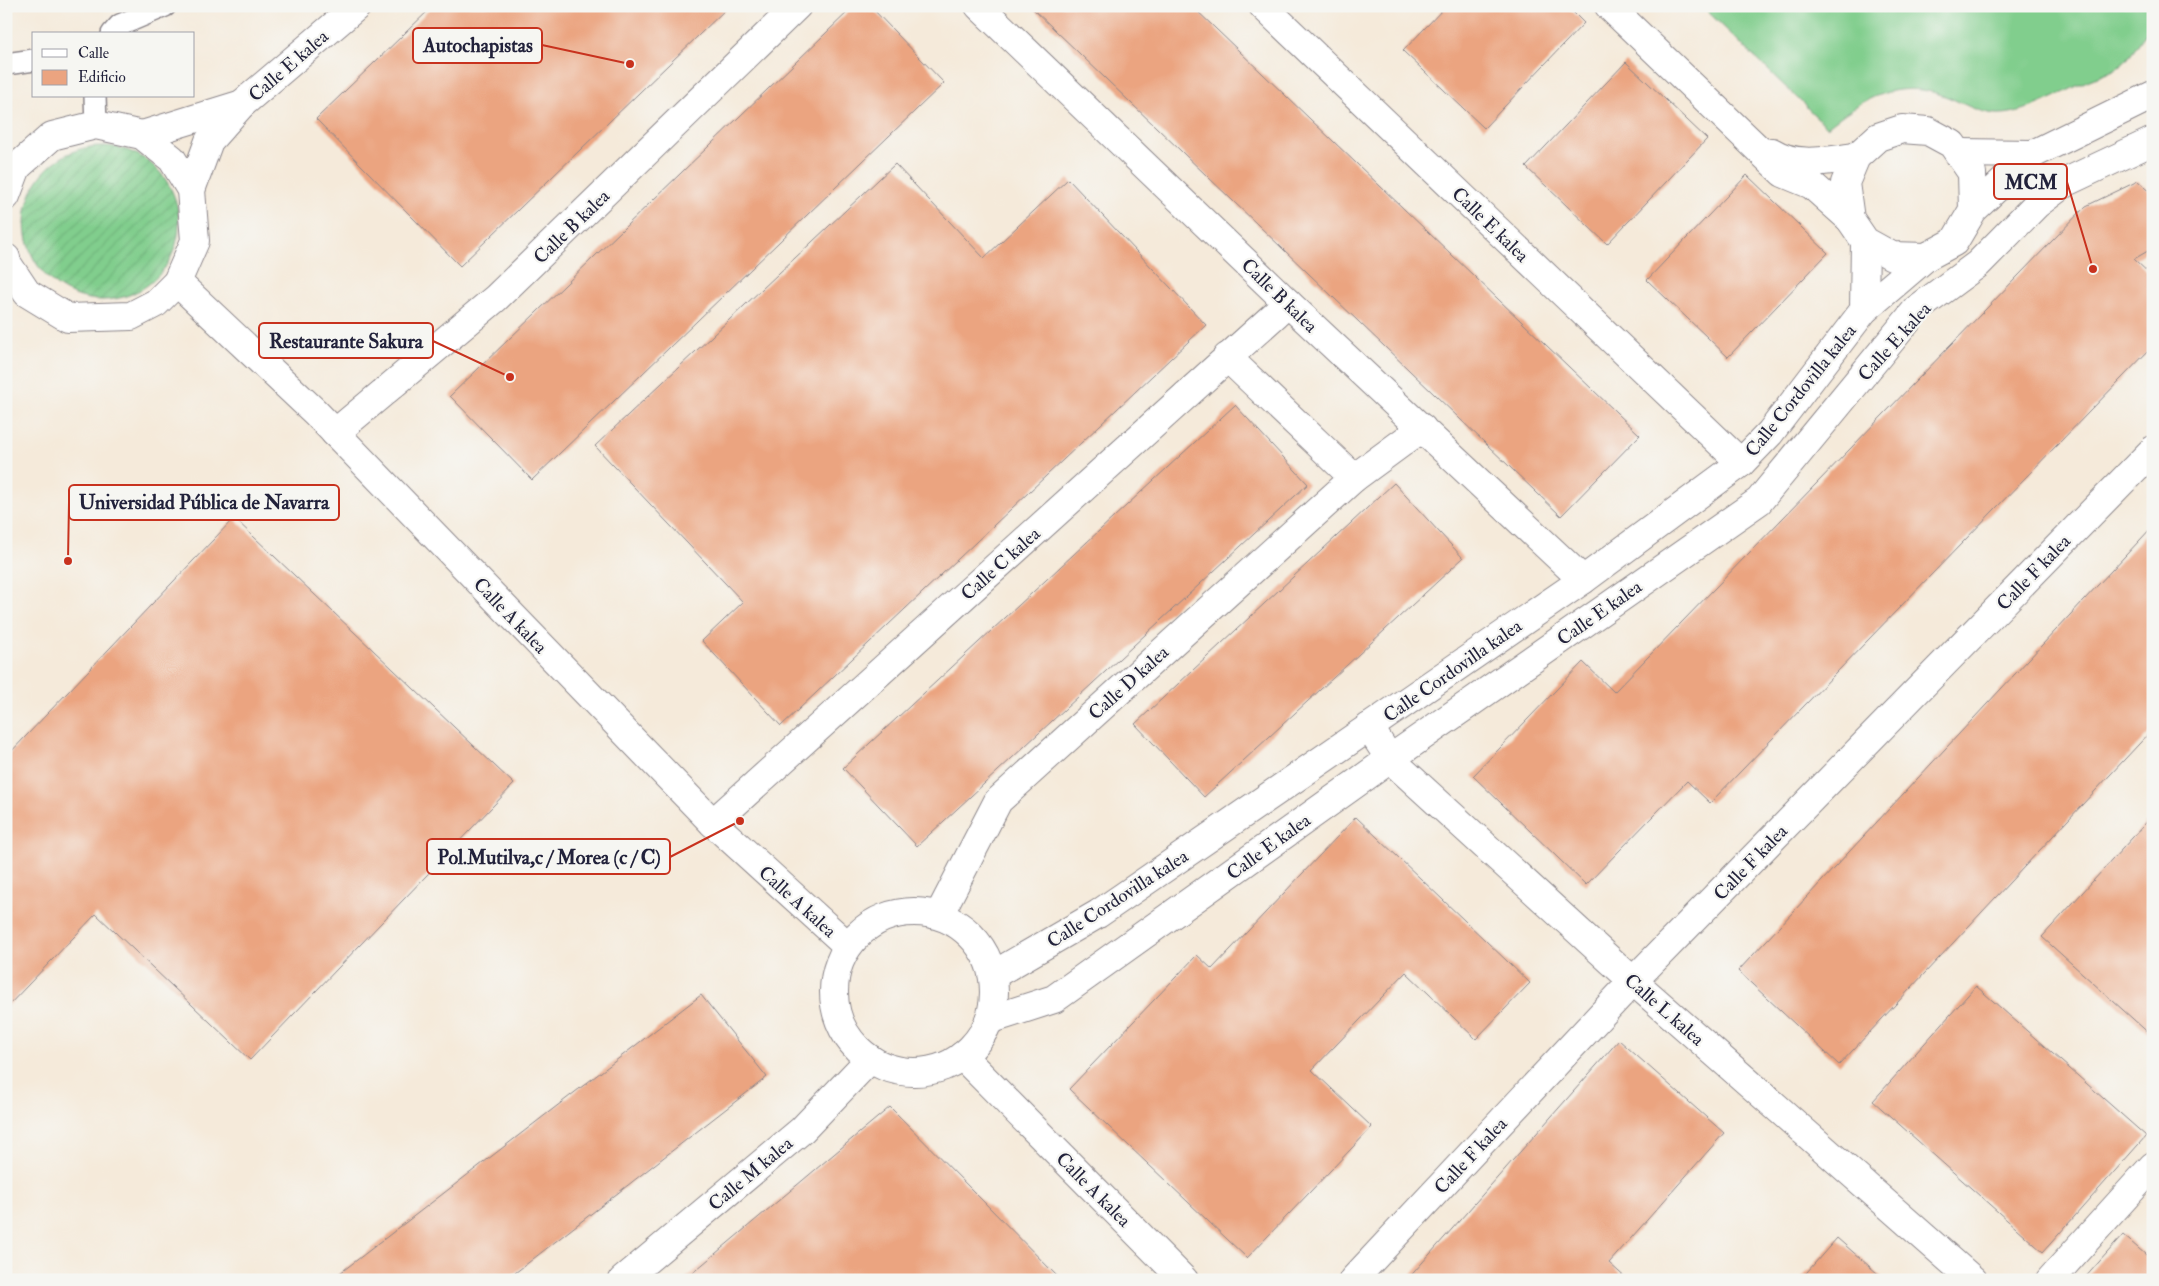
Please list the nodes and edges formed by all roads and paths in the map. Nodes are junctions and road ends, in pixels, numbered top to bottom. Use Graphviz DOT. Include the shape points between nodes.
graph roads {
  1 [pos="165,6"];
  2 [pos="356,6"];
  3 [pos="797,6"];
  4 [pos="980,6"];
  5 [pos="1263,6"];
  6 [pos="1610,6"];
  7 [pos="116,29"];
  8 [pos="32,60"];
  9 [pos="6,64"];
  10 [pos="2153,95"];
  11 [pos="95,98"];
  12 [pos="242,104"];
  13 [pos="96,125"];
  14 [pos="1739,131"];
  15 [pos="142,135"];
  16 [pos="2153,141"];
  17 [pos="1959,153"];
  18 [pos="2033,154"];
  19 [pos="1856,156"];
  20 [pos="12,163"];
  21 [pos="191,190"];
  22 [pos="6,196"];
  23 [pos="1973,210"];
  24 [pos="1857,230"];
  25 [pos="1926,257"];
  26 [pos="6,258"];
  27 [pos="177,282"];
  28 [pos="1288,303"];
  29 [pos="1864,310"];
  30 [pos="1227,357"];
  31 [pos="1422,428"];
  32 [pos="335,433"];
  33 [pos="2153,450"];
  34 [pos="1741,463"];
  35 [pos="1354,478"];
  36 [pos="1583,580"];
  37 [pos="1370,727"];
  38 [pos="1390,759"];
  39 [pos="713,823"];
  40 [pos="939,915"];
  41 [pos="848,946"];
  42 [pos="993,975"];
  43 [pos="1633,981"];
  44 [pos="989,1020"];
  45 [pos="962,1056"];
  46 [pos="870,1059"];
  47 [pos="2153,1166"];
  48 [pos="623,1280"];
  49 [pos="1184,1280"];
  50 [pos="1353,1280"];
  51 [pos="1973,1280"];
  52 [pos="2050,1280"];
  1 -- 7 [label="lane"];
  2 -- 12 [label="street, Calle E kalea"];
  3 -- 32 [label="street, Calle B kalea" via="496,298"];
  4 -- 28 [label="street, Calle B kalea"];
  5 -- 34 [label="street, Calle E kalea"];
  6 -- 14 [label="street"];
  8 -- 9 [label="lane"];
  10 -- 18 [label="street"];
  11 -- 13 [label="lane"];
  12 -- 15 [label="street"];
  12 -- 21 [label="street, Calle E kalea" via="209,141"];
  13 -- 15 [label="street"];
  13 -- 20 [label="street" via="52,136"];
  14 -- 19 [label="street" via="1779,156 1808,162"];
  14 -- 24 [label="street" via="1783,173 1812,185"];
  15 -- 21 [label="street" via="172,159"];
  16 -- 38 [label="street, Calle E kalea" via="2066,182 2038,204 1978,264 1917,309 1759,501"];
  17 -- 18 [label="street"];
  17 -- 19 [label="street" via="1952,144 1928,131 1902,129 1878,137"];
  17 -- 23 [label="street" via="1972,173"];
  18 -- 23 [label="street"];
  19 -- 24 [label="street" via="1846,183"];
  20 -- 22 [label="street"];
  21 -- 27 [label="street" via="195,241"];
  23 -- 25 [label="street" via="1954,242"];
  24 -- 25 [label="street" via="1892,256"];
  24 -- 29 [label="street, Calle Cordovilla kalea"];
  25 -- 29 [label="street, Calle Cordovilla kalea"];
  26 -- 27 [label="street" via="27,293 68,318 131,316 156,303"];
  27 -- 32 [label="street, Calle A kalea"];
  28 -- 30 [label="street, Calle C kalea"];
  28 -- 31 [label="street, Calle B kalea"];
  29 -- 34 [label="street, Calle Cordovilla kalea" via="1770,433"];
  30 -- 35 [label="street"];
  30 -- 39 [label="street, Calle C kalea"];
  31 -- 35 [label="street, Calle D kalea"];
  31 -- 36 [label="street, Calle B kalea"];
  32 -- 39 [label="street, Calle A kalea"];
  33 -- 43 [label="street, Calle F kalea"];
  34 -- 36 [label="street, Calle Cordovilla kalea"];
  35 -- 40 [label="street, Calle D kalea" via="998,800"];
  36 -- 37 [label="street, Calle Cordovilla kalea"];
  37 -- 38 [label="street, Calle L kalea"];
  37 -- 42 [label="street, Calle Cordovilla kalea" via="1098,914"];
  38 -- 43 [label="street, Calle L kalea"];
  38 -- 44 [label="street, Calle E kalea" via="1054,999"];
  39 -- 41 [label="street, Calle A kalea"];
  40 -- 41 [label="street" via="905,911 872,922"];
  40 -- 42 [label="street" via="963,928 982,949"];
  41 -- 46 [label="street" via="836,969 833,995 838,1020 851,1042"];
  42 -- 44 [label="street" via="994,998"];
  43 -- 50 [label="street, Calle F kalea"];
  43 -- 51 [label="street, Calle L kalea"];
  44 -- 45 [label="street" via="978,1040"];
  45 -- 46 [label="street" via="940,1068 916,1072 892,1069"];
  45 -- 49 [label="street, Calle A kalea"];
  46 -- 48 [label="street, Calle M kalea" via="802,1130"];
  47 -- 52 [label="street"];
}
